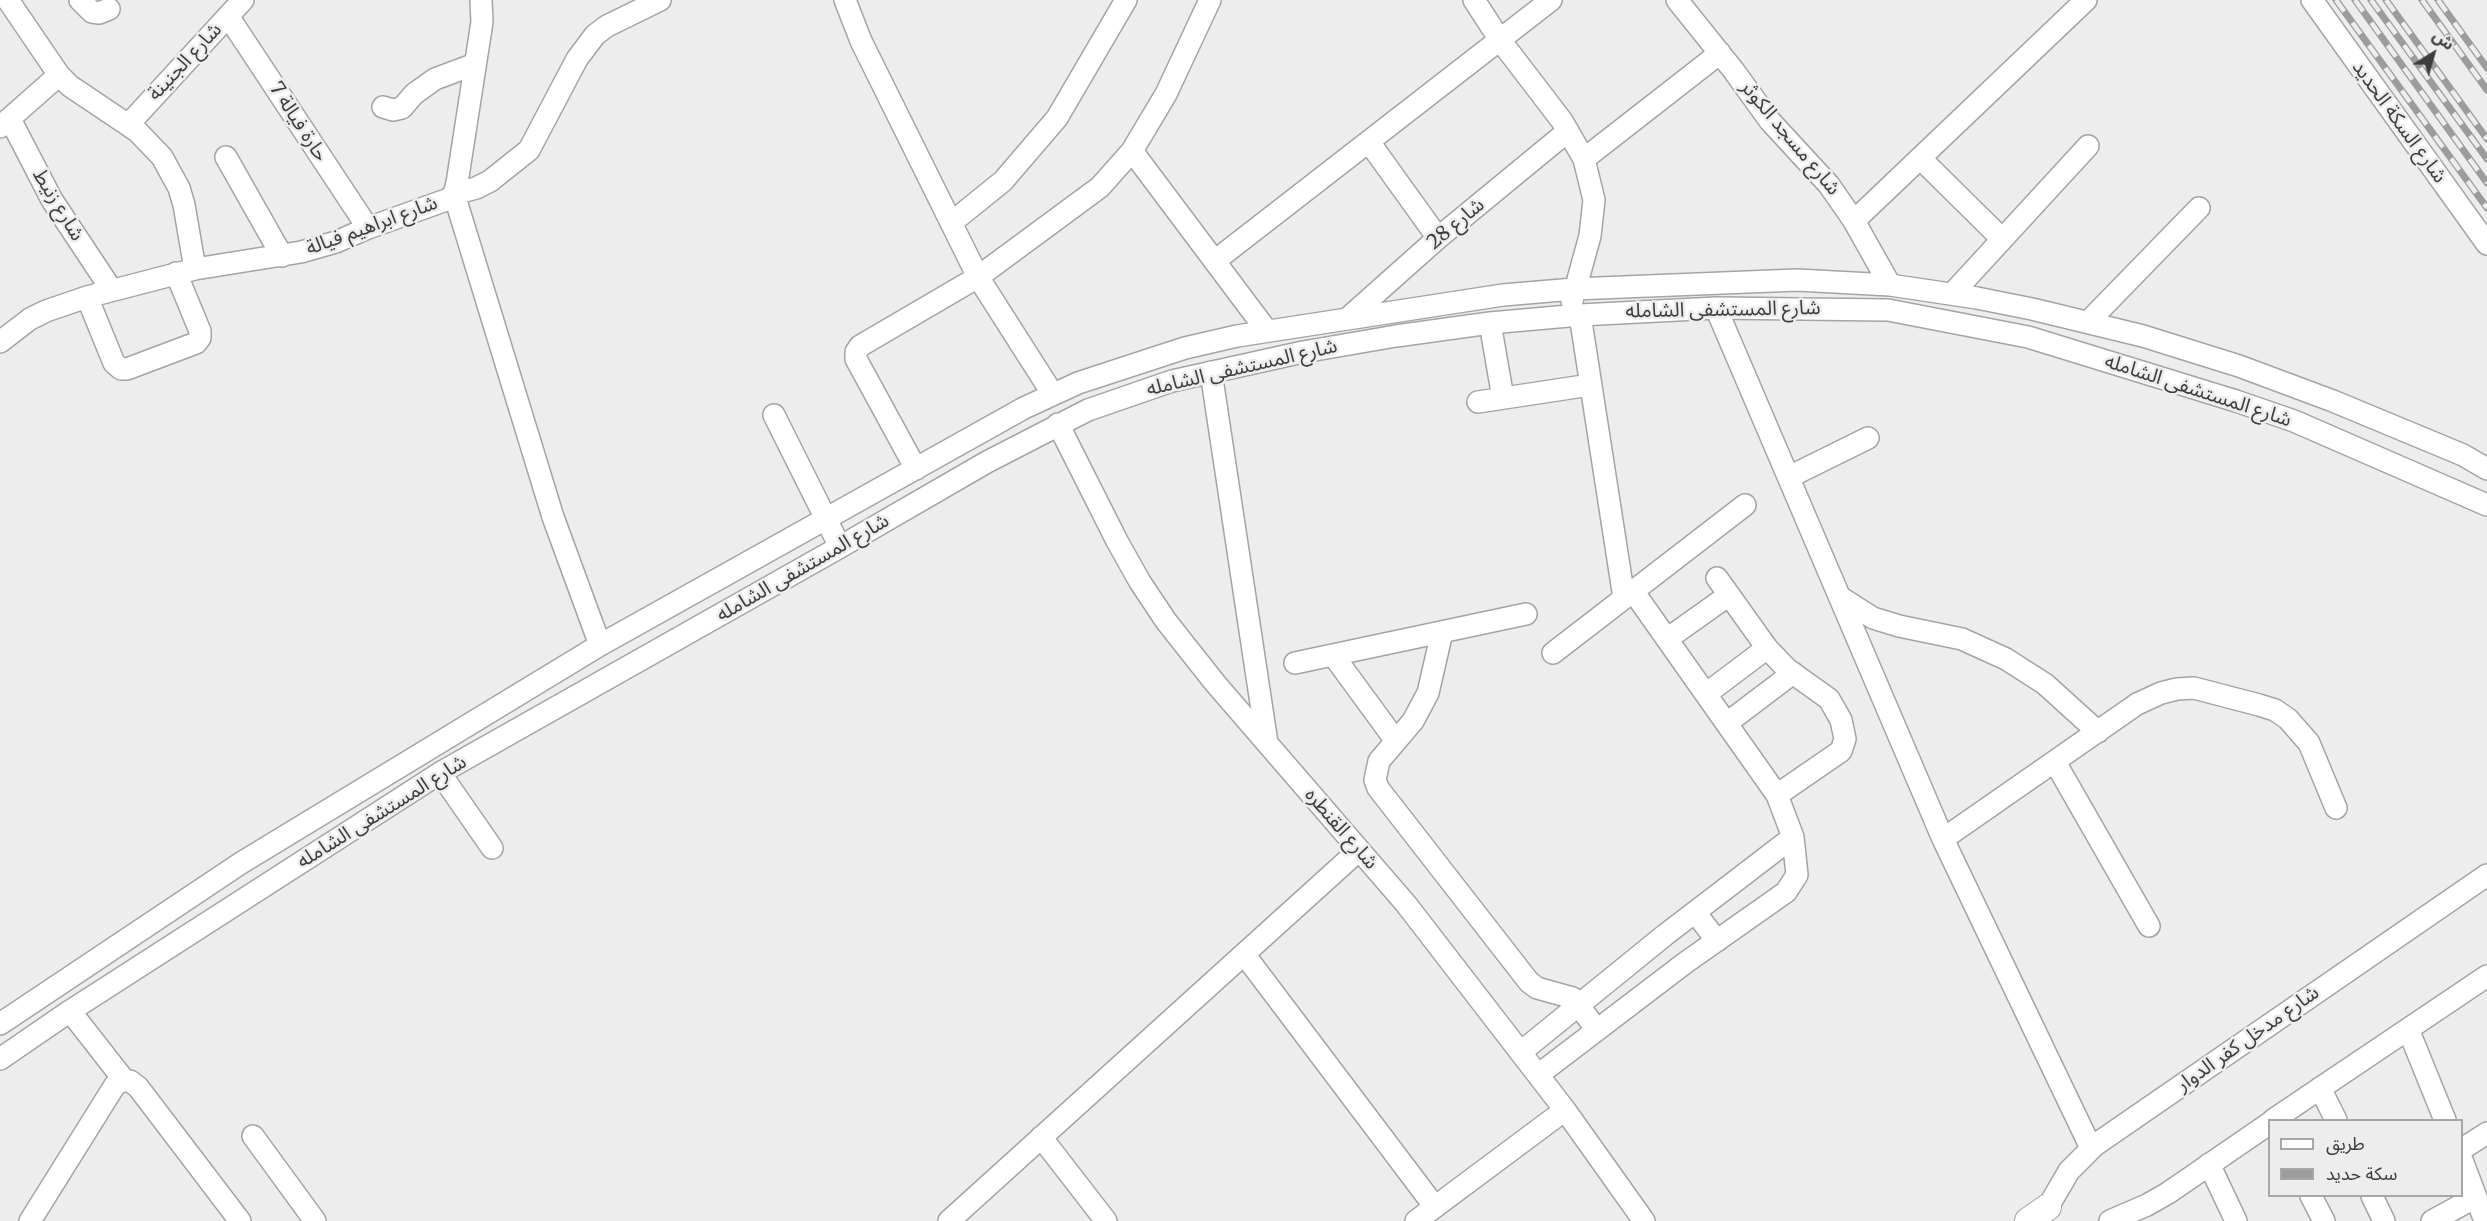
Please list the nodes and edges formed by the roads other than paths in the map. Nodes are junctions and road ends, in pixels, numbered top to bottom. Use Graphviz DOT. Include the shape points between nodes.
graph roads {
  1 [pos="8,0"];
  2 [pos="80,0"];
  3 [pos="243,0"];
  4 [pos="481,0"];
  5 [pos="660,0"];
  6 [pos="845,0"];
  7 [pos="1126,0"];
  8 [pos="1210,0"];
  9 [pos="1474,0"];
  10 [pos="1551,0"];
  11 [pos="2086,0"];
  12 [pos="2312,0"];
  13 [pos="1688,4"];
  14 [pos="109,9"];
  15 [pos="228,16"];
  16 [pos="1500,40"];
  17 [pos="1720,53"];
  18 [pos="475,64"];
  19 [pos="59,75"];
  20 [pos="383,107"];
  21 [pos="5,123"];
  22 [pos="128,125"];
  23 [pos="1568,131"];
  24 [pos="1369,142"];
  25 [pos="2088,146"];
  26 [pos="1132,151"];
  27 [pos="226,157"];
  28 [pos="1920,158"];
  29 [pos="1584,159"];
  30 [pos="454,194"];
  31 [pos="2199,208"];
  32 [pos="1854,221"];
  33 [pos="951,224"];
  34 [pos="368,228"];
  35 [pos="1438,238"];
  36 [pos="2002,239"];
  37 [pos="2487,244"];
  38 [pos="282,256"];
  39 [pos="1216,260"];
  40 [pos="185,271"];
  41 [pos="978,277"];
  42 [pos="1890,285"];
  43 [pos="111,289"];
  44 [pos="1574,289"];
  45 [pos="1952,294"];
  46 [pos="87,297"];
  47 [pos="1716,308"];
  48 [pos="1574,315"];
  49 [pos="1347,320"];
  50 [pos="2088,322"];
  51 [pos="1490,323"];
  52 [pos="1267,331"];
  53 [pos="0,342"];
  54 [pos="1211,372"];
  55 [pos="1590,384"];
  56 [pos="1052,393"];
  57 [pos="1503,398"];
  58 [pos="1478,402"];
  59 [pos="774,415"];
  60 [pos="1058,424"];
  61 [pos="1868,438"];
  62 [pos="916,469"];
  63 [pos="2487,469"];
  64 [pos="1789,477"];
  65 [pos="1745,505"];
  66 [pos="2487,505"];
  67 [pos="826,519"];
  68 [pos="840,547"];
  69 [pos="1628,595"];
  70 [pos="1840,597"];
  71 [pos="1526,614"];
  72 [pos="1442,632"];
  73 [pos="1667,639"];
  74 [pos="600,645"];
  75 [pos="1767,648"];
  76 [pos="1553,653"];
  77 [pos="1334,655"];
  78 [pos="1295,663"];
  79 [pos="1793,673"];
  80 [pos="1706,694"];
  81 [pos="1727,723"];
  82 [pos="2098,732"];
  83 [pos="1396,741"];
  84 [pos="1267,744"];
  85 [pos="2055,762"];
  86 [pos="440,773"];
  87 [pos="1777,795"];
  88 [pos="2336,808"];
  89 [pos="1793,837"];
  90 [pos="1943,839"];
  91 [pos="492,848"];
  92 [pos="1359,850"];
  93 [pos="2487,875"];
  94 [pos="1695,912"];
  95 [pos="2149,926"];
  96 [pos="1665,935"];
  97 [pos="1717,941"];
  98 [pos="1244,954"];
  99 [pos="1685,963"];
  100 [pos="2487,976"];
  101 [pos="1612,978"];
  102 [pos="1580,1004"];
  103 [pos="1632,1004"];
  104 [pos="70,1011"];
  105 [pos="0,1024"];
  106 [pos="2408,1029"];
  107 [pos="1597,1030"];
  108 [pos="1521,1052"];
  109 [pos="0,1059"];
  110 [pos="1539,1075"];
  111 [pos="124,1080"];
  112 [pos="2320,1088"];
  113 [pos="1565,1110"];
  114 [pos="2276,1119"];
  115 [pos="2336,1119"];
  116 [pos="2445,1119"];
  117 [pos="2268,1124"];
  118 [pos="2487,1133"];
  119 [pos="253,1136"];
  120 [pos="1041,1137"];
  121 [pos="2091,1148"];
  122 [pos="2463,1148"];
  123 [pos="2463,1163"];
  124 [pos="2209,1164"];
  125 [pos="2312,1197"];
  126 [pos="2372,1197"];
  127 [pos="2476,1197"];
  128 [pos="1435,1207"];
  129 [pos="2038,1214"];
  130 [pos="2118,1220"];
  131 [pos="30,1221"];
  132 [pos="240,1221"];
  133 [pos="315,1221"];
  134 [pos="949,1221"];
  135 [pos="1106,1221"];
  136 [pos="1416,1221"];
  137 [pos="1644,1221"];
  138 [pos="2236,1221"];
  139 [pos="2324,1221"];
  140 [pos="2384,1221"];
  141 [pos="2432,1221"];
  142 [pos="2485,1221"];
  1 -- 19 [label="street"];
  2 -- 14 [label="street" via="92,12"];
  3 -- 15 [label="street, شارع الجنينة"];
  4 -- 18 [label="street, شارع ابراهيم فيالة" via="482,22"];
  5 -- 30 [label="street" via="595,35 577,59 529,150 490,181"];
  6 -- 33 [label="street" via="861,41"];
  7 -- 33 [label="street" via="1057,118 1003,181"];
  8 -- 26 [label="street" via="1166,93"];
  9 -- 16 [label="street"];
  10 -- 16 [label="street"];
  11 -- 28 [label="street"];
  12 -- 37 [label="street, شارع السكة الحديد"];
  13 -- 17 [label="street, شارع مسجد الكوثر"];
  15 -- 22 [label="street, شارع الجنينة"];
  15 -- 34 [label="street, حارة فيالة 7"];
  16 -- 23 [label="street"];
  16 -- 24 [label="street"];
  17 -- 29 [label="street"];
  17 -- 32 [label="street, شارع مسجد الكوثر" via="1770,121 1816,168"];
  18 -- 20 [label="street" via="435,79 402,108"];
  18 -- 30 [label="street, شارع ابراهيم فيالة"];
  19 -- 21 [label="street, شارع زنيط"];
  19 -- 22 [label="street"];
  21 -- 43 [label="street, شارع زنيط"];
  22 -- 40 [label="street" via="150,143 171,172 184,205"];
  23 -- 29 [label="street"];
  23 -- 35 [label="street, شارع 28"];
  24 -- 35 [label="street"];
  24 -- 39 [label="street"];
  25 -- 36 [label="street"];
  26 -- 39 [label="street"];
  26 -- 41 [label="street" via="1100,187"];
  27 -- 38 [label="street"];
  28 -- 32 [label="street"];
  28 -- 36 [label="street"];
  29 -- 44 [label="street" via="1594,200 1590,236"];
  30 -- 34 [label="street, شارع ابراهيم فيالة"];
  30 -- 74 [label="street" via="553,517"];
  31 -- 50 [label="street"];
  32 -- 42 [label="street, شارع مسجد الكوثر"];
  33 -- 41 [label="street"];
  34 -- 38 [label="street, شارع ابراهيم فيالة" via="336,242"];
  35 -- 49 [label="street, شارع 28"];
  36 -- 45 [label="street"];
  38 -- 40 [label="street, شارع ابراهيم فيالة"];
  39 -- 52 [label="street"];
  40 -- 43 [label="street, شارع ابراهيم فيالة"];
  40 -- 46 [label="street" via="200,338 196,343 127,369 114,363"];
  41 -- 56 [label="street"];
  41 -- 62 [label="street" via="860,346 856,352"];
  42 -- 44 [label="street, شارع المستشفى الشامله" via="1797,280"];
  42 -- 45 [label="street, شارع المستشفى الشامله"];
  43 -- 46 [label="street, شارع ابراهيم فيالة"];
  44 -- 48 [label="street"];
  44 -- 49 [label="street, شارع المستشفى الشامله" via="1503,295"];
  45 -- 50 [label="street, شارع المستشفى الشامله"];
  46 -- 53 [label="street, شارع ابراهيم فيالة" via="30,319"];
  47 -- 48 [label="street, شارع المستشفى الشامله"];
  47 -- 64 [label="street"];
  47 -- 66 [label="street, شارع المستشفى الشامله" via="1888,310 2028,337 2294,421"];
  48 -- 51 [label="street, شارع المستشفى الشامله"];
  48 -- 55 [label="street"];
  49 -- 52 [label="street, شارع المستشفى الشامله"];
  50 -- 63 [label="street, شارع المستشفى الشامله" via="2239,366 2398,428"];
  51 -- 54 [label="street, شارع المستشفى الشامله" via="1396,336"];
  51 -- 57 [label="street"];
  52 -- 56 [label="street, شارع المستشفى الشامله" via="1185,348"];
  54 -- 60 [label="street, شارع المستشفى الشامله" via="1139,390"];
  54 -- 84 [label="street"];
  55 -- 57 [label="street"];
  55 -- 69 [label="street"];
  56 -- 62 [label="street, شارع المستشفى الشامله"];
  57 -- 58 [label="street"];
  59 -- 67 [label="street"];
  60 -- 68 [label="street, شارع المستشفى الشامله"];
  60 -- 84 [label="street, شارع القنطره" via="1140,582 1189,653"];
  61 -- 64 [label="street"];
  62 -- 67 [label="street, شارع المستشفى الشامله"];
  64 -- 70 [label="street"];
  65 -- 69 [label="street"];
  67 -- 68 [label="street"];
  67 -- 74 [label="street, شارع المستشفى الشامله"];
  68 -- 86 [label="street, شارع المستشفى الشامله"];
  69 -- 73 [label="street"];
  69 -- 76 [label="street"];
  70 -- 82 [label="street" via="1874,618 1962,639 2006,659 2045,684"];
  70 -- 90 [label="street"];
  71 -- 72 [label="street"];
  72 -- 77 [label="street"];
  72 -- 83 [label="street" via="1428,693 1413,721"];
  73 -- 75 [label="street" via="1723,587"];
  73 -- 80 [label="street"];
  74 -- 105 [label="street, شارع المستشفى الشامله" via="240,863"];
  75 -- 79 [label="street"];
  75 -- 80 [label="street"];
  77 -- 78 [label="street"];
  77 -- 83 [label="street"];
  79 -- 81 [label="street"];
  79 -- 87 [label="street" via="1829,699 1841,720 1845,744 1838,754"];
  80 -- 81 [label="street"];
  81 -- 87 [label="street"];
  82 -- 85 [label="street"];
  82 -- 88 [label="street" via="2137,704 2177,689 2194,688 2275,710 2300,730 2309,743"];
  83 -- 102 [label="street" via="1379,761 1375,780 1378,788 1529,982"];
  84 -- 92 [label="street, شارع القنطره"];
  85 -- 90 [label="street"];
  85 -- 95 [label="street"];
  86 -- 91 [label="street"];
  86 -- 104 [label="street, شارع المستشفى الشامله"];
  87 -- 89 [label="street"];
  89 -- 94 [label="street"];
  89 -- 97 [label="street" via="1797,875 1786,892"];
  90 -- 121 [label="street"];
  92 -- 98 [label="street"];
  92 -- 108 [label="street, شارع القنطره"];
  93 -- 121 [label="street, شارع مدخل كفر الدوار"];
  94 -- 96 [label="street"];
  94 -- 97 [label="street"];
  96 -- 99 [label="street"];
  96 -- 101 [label="street"];
  97 -- 99 [label="street"];
  98 -- 120 [label="street"];
  98 -- 128 [label="street"];
  99 -- 103 [label="street"];
  100 -- 106 [label="street"];
  101 -- 102 [label="street"];
  101 -- 103 [label="street"];
  102 -- 107 [label="street"];
  102 -- 108 [label="street"];
  103 -- 107 [label="street"];
  104 -- 109 [label="street, شارع المستشفى الشامله"];
  104 -- 111 [label="street"];
  106 -- 112 [label="street"];
  106 -- 116 [label="street"];
  107 -- 110 [label="street"];
  108 -- 110 [label="street, شارع القنطره"];
  110 -- 113 [label="street, شارع القنطره"];
  111 -- 131 [label="street" via="112,1089"];
  111 -- 132 [label="street" via="138,1087"];
  112 -- 114 [label="street"];
  112 -- 115 [label="street"];
  113 -- 128 [label="street"];
  113 -- 137 [label="street, شارع القنطره"];
  117 -- 124 [label="street"];
  118 -- 122 [label="street"];
  119 -- 133 [label="street"];
  120 -- 134 [label="street"];
  120 -- 135 [label="street"];
  121 -- 129 [label="street, شارع مدخل كفر الدوار"];
  123 -- 127 [label="street"];
  124 -- 130 [label="street"];
  124 -- 138 [label="street"];
  125 -- 139 [label="street"];
  126 -- 140 [label="street"];
  127 -- 141 [label="street"];
  127 -- 142 [label="street"];
  128 -- 136 [label="street"];
}
